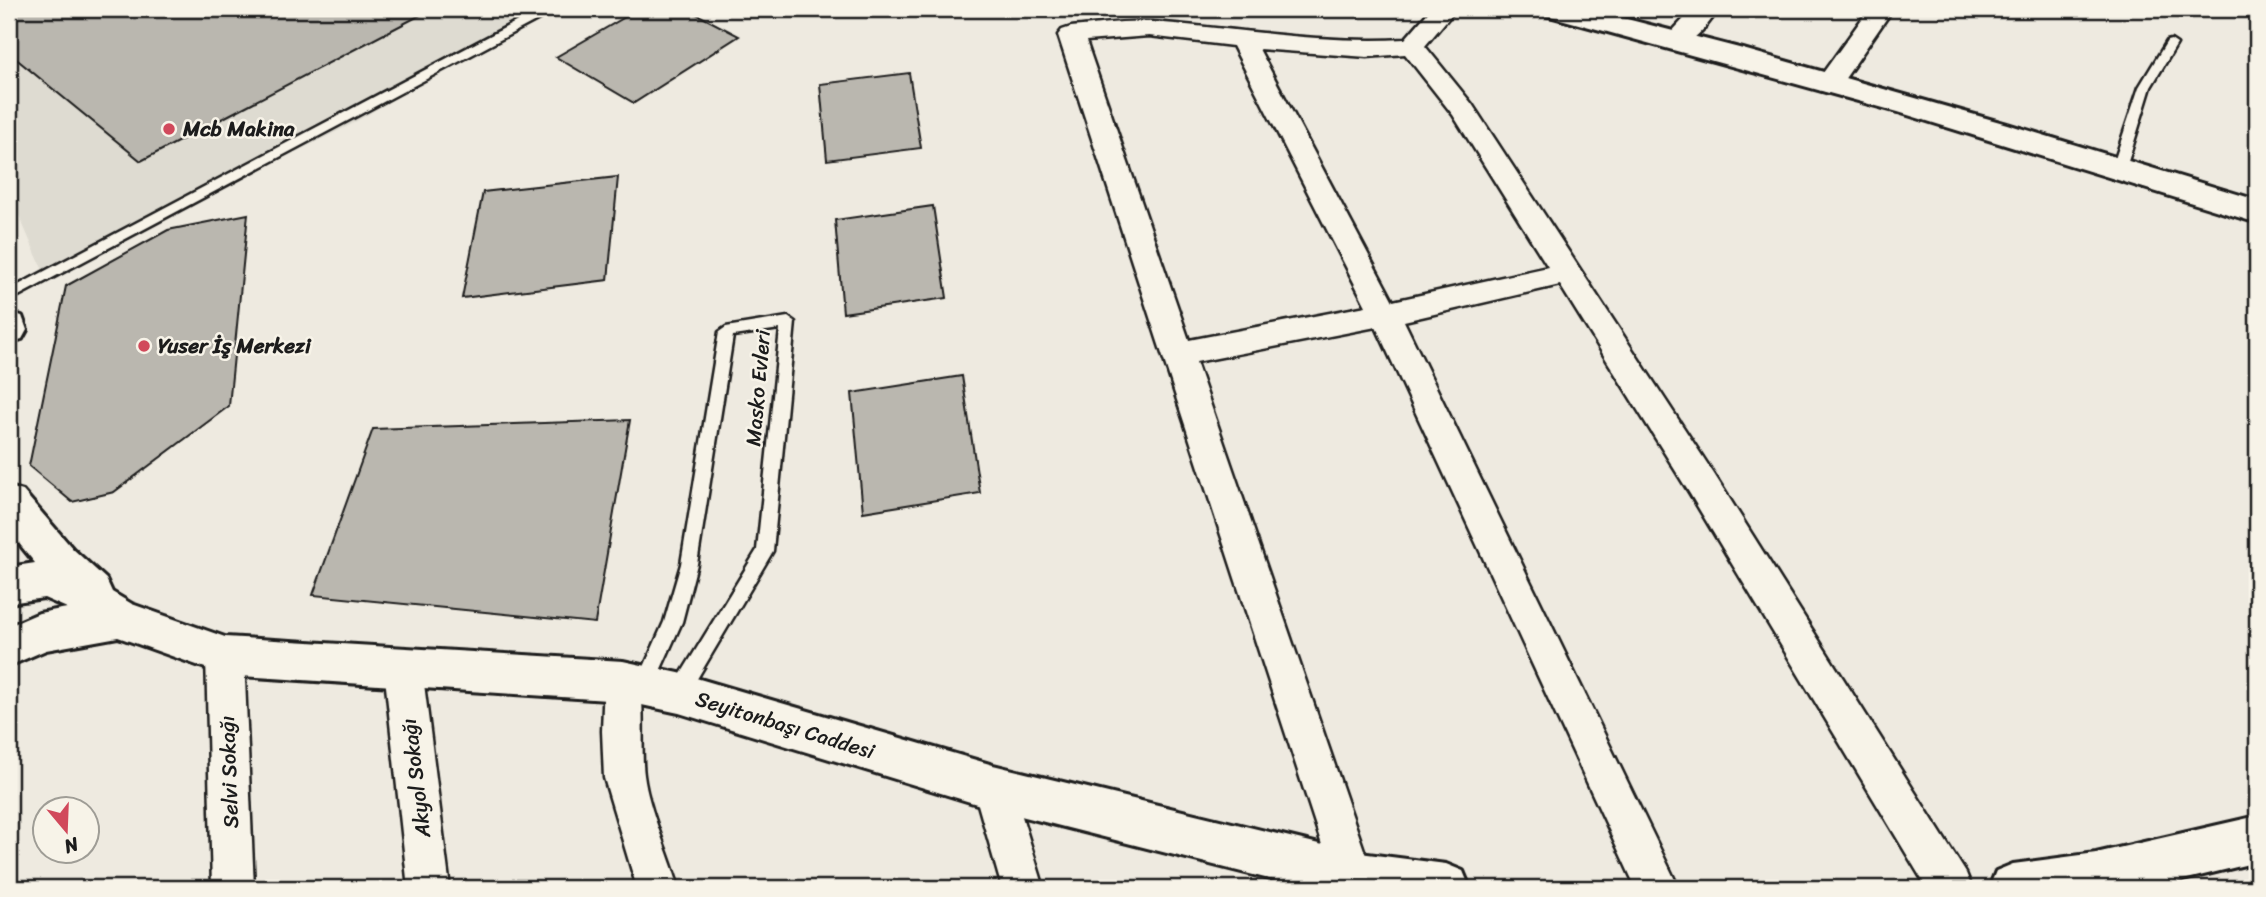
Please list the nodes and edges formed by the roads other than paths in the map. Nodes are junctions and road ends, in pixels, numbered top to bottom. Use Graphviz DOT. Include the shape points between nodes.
graph roads {
  1 [pos="545,9"];
  2 [pos="1444,9"];
  3 [pos="1556,9"];
  4 [pos="1707,9"];
  5 [pos="1881,9"];
  6 [pos="1242,40"];
  7 [pos="1677,40"];
  8 [pos="2171,44"];
  9 [pos="1412,46"];
  10 [pos="1828,84"];
  11 [pos="2119,168"];
  12 [pos="2257,212"];
  13 [pos="1567,273"];
  14 [pos="9,296"];
  15 [pos="1385,314"];
  16 [pos="9,325"];
  17 [pos="9,330"];
  18 [pos="1178,354"];
  19 [pos="9,503"];
  20 [pos="9,585"];
  21 [pos="118,618"];
  22 [pos="9,647"];
  23 [pos="225,656"];
  24 [pos="403,668"];
  25 [pos="649,686"];
  26 [pos="992,787"];
  27 [pos="2257,839"];
  28 [pos="1352,876"];
  29 [pos="2101,883"];
  30 [pos="233,888"];
  31 [pos="429,888"];
  32 [pos="658,888"];
  33 [pos="1023,888"];
  34 [pos="1446,888"];
  35 [pos="1658,888"];
  36 [pos="1951,888"];
  37 [pos="2013,888"];
  1 -- 14 [label="lane"];
  2 -- 9 [label="street"];
  3 -- 7 [label="street"];
  4 -- 7 [label="street"];
  5 -- 10 [label="street"];
  6 -- 9 [label="street" via="1367,49"];
  6 -- 15 [label="street"];
  6 -- 18 [label="street" via="1149,29 1071,35"];
  7 -- 10 [label="street"];
  8 -- 11 [label="lane" via="2145,87"];
  9 -- 13 [label="street" via="1463,110"];
  10 -- 11 [label="street"];
  11 -- 12 [label="street"];
  13 -- 15 [label="street"];
  13 -- 36 [label="street"];
  15 -- 18 [label="street"];
  15 -- 35 [label="street"];
  16 -- 17 [label="street"];
  18 -- 28 [label="street"];
  19 -- 21 [label="street, Seyitonbaşı Caddesi" via="58,561"];
  20 -- 21 [label="street, Seyitonbaşı Caddesi" via="44,580 69,587"];
  21 -- 22 [label="street, Seyitonbaşı Caddesi" via="39,632"];
  21 -- 23 [label="street, Seyitonbaşı Caddesi"];
  23 -- 24 [label="street, Seyitonbaşı Caddesi"];
  23 -- 30 [label="street, Selvi Sokağı"];
  24 -- 25 [label="street, Seyitonbaşı Caddesi"];
  24 -- 31 [label="street, Akyol Sokağı"];
  25 -- 25 [label="lane, Masko Evleri" via="765,551 788,322 726,332 689,564"];
  25 -- 26 [label="street, Seyitonbaşı Caddesi"];
  25 -- 32 [label="street" via="621,731 624,778"];
  26 -- 28 [label="street, Seyitonbaşı Caddesi"];
  26 -- 33 [label="street"];
  27 -- 29 [label="street"];
  28 -- 34 [label="street, Seyitonbaşı Caddesi"];
  29 -- 37 [label="street"];
}
